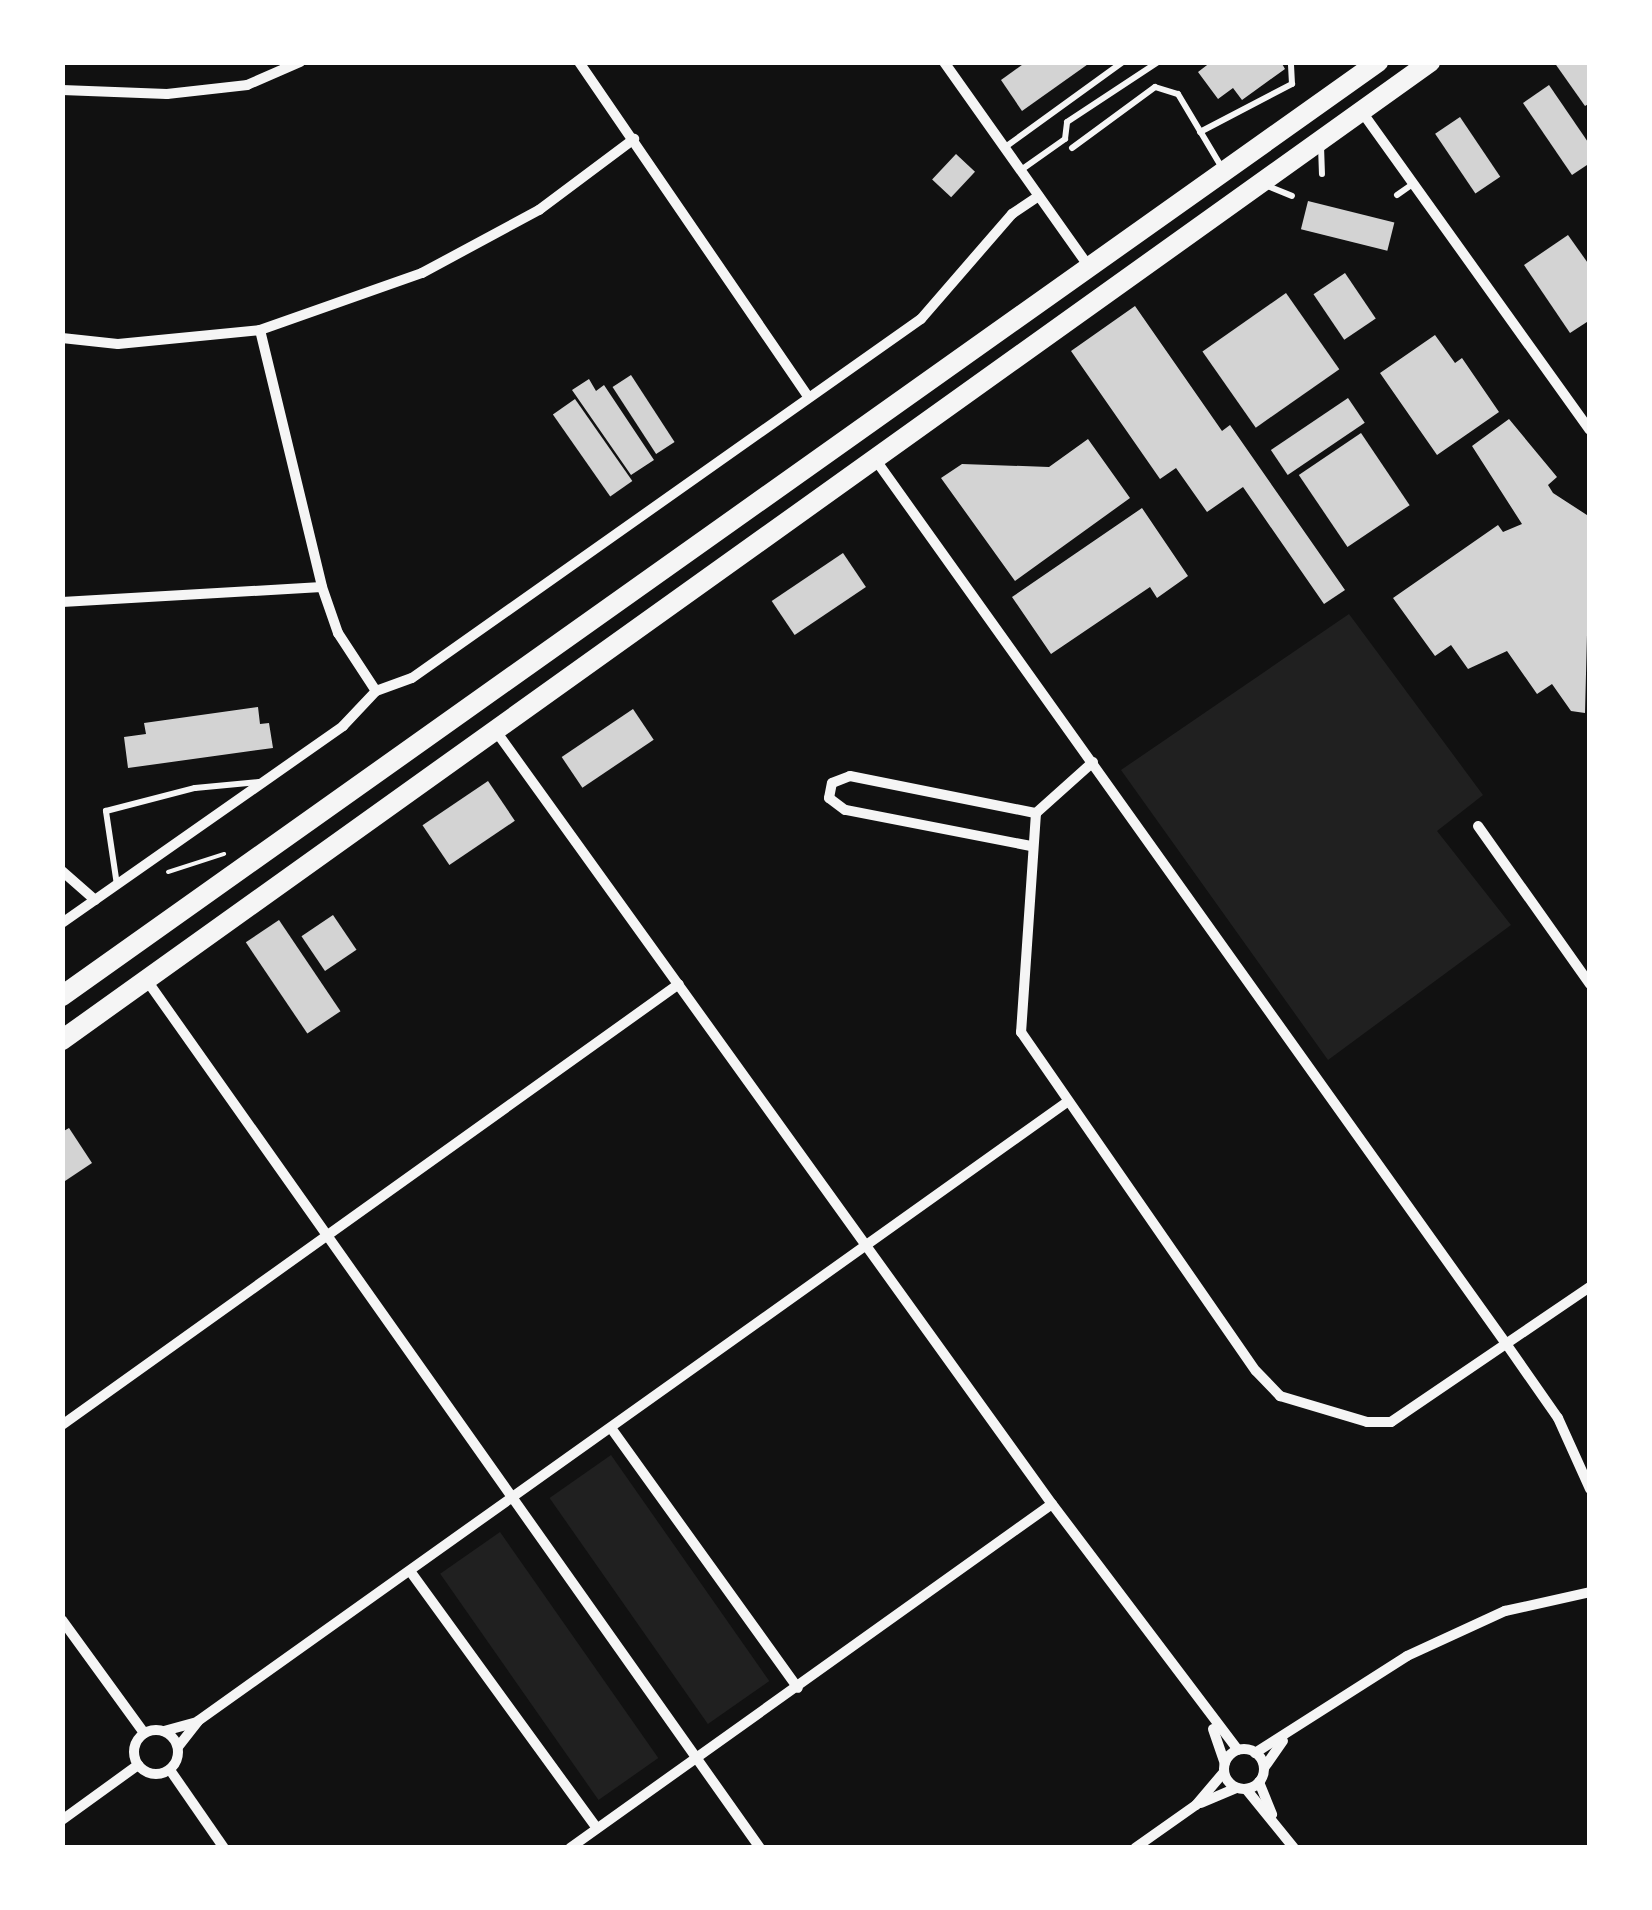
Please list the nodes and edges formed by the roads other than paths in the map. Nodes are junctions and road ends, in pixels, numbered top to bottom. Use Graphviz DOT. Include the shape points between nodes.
graph roads {
  1 [pos="300,62"];
  2 [pos="580,62"];
  3 [pos="944,62"];
  4 [pos="1123,62"];
  5 [pos="1158,62"];
  6 [pos="1291,62"];
  7 [pos="1378,62"];
  8 [pos="1430,62"];
  9 [pos="1344,86"];
  10 [pos="62,90"];
  11 [pos="1361,111"];
  12 [pos="1200,132"];
  13 [pos="634,140"];
  14 [pos="1320,140"];
  15 [pos="1004,148"];
  16 [pos="1072,148"];
  17 [pos="1020,170"];
  18 [pos="1224,172"];
  19 [pos="1322,174"];
  20 [pos="1259,182"];
  21 [pos="1414,183"];
  22 [pos="1039,196"];
  23 [pos="1292,196"];
  24 [pos="1397,196"];
  25 [pos="1089,267"];
  26 [pos="1106,290"];
  27 [pos="260,330"];
  28 [pos="62,338"];
  29 [pos="808,397"];
  30 [pos="1590,430"];
  31 [pos="874,458"];
  32 [pos="322,587"];
  33 [pos="62,602"];
  34 [pos="376,691"];
  35 [pos="498,734"];
  36 [pos="1093,762"];
  37 [pos="265,781"];
  38 [pos="1036,813"];
  39 [pos="1478,826"];
  40 [pos="1031,846"];
  41 [pos="62,870"];
  42 [pos="117,885"];
  43 [pos="96,900"];
  44 [pos="62,923"];
  45 [pos="126,952"];
  46 [pos="148,982"];
  47 [pos="679,984"];
  48 [pos="1590,984"];
  49 [pos="62,996"];
  50 [pos="62,1040"];
  51 [pos="1067,1102"];
  52 [pos="328,1236"];
  53 [pos="868,1246"];
  54 [pos="1590,1287"];
  55 [pos="1507,1345"];
  56 [pos="62,1425"];
  57 [pos="611,1428"];
  58 [pos="1590,1489"];
  59 [pos="514,1498"];
  60 [pos="1052,1504"];
  61 [pos="410,1571"];
  62 [pos="1590,1592"];
  63 [pos="62,1620"];
  64 [pos="798,1688"];
  65 [pos="198,1721"];
  66 [pos="1212,1724"];
  67 [pos="164,1731"];
  68 [pos="144,1733"];
  69 [pos="1284,1740"];
  70 [pos="178,1747"];
  71 [pos="1238,1750"];
  72 [pos="1255,1753"];
  73 [pos="695,1757"];
  74 [pos="138,1766"];
  75 [pos="1224,1767"];
  76 [pos="1264,1768"];
  77 [pos="170,1770"];
  78 [pos="1259,1782"];
  79 [pos="1241,1789"];
  80 [pos="1196,1805"];
  81 [pos="62,1820"];
  82 [pos="1275,1820"];
  83 [pos="597,1828"];
  84 [pos="224,1848"];
  85 [pos="570,1848"];
  86 [pos="760,1848"];
  87 [pos="1135,1848"];
  88 [pos="1294,1848"];
  1 -- 10 [label="street" via="247,85 167,94"];
  2 -- 13 [label="street"];
  3 -- 15 [label="street"];
  4 -- 15 [label="lane"];
  5 -- 17 [label="lane" via="1067,122 1065,139"];
  6 -- 12 [label="lane" via="1292,84"];
  7 -- 9 [label="highway"];
  8 -- 11 [label="highway"];
  9 -- 11 [label="highway"];
  9 -- 18 [label="highway"];
  11 -- 14 [label="highway"];
  11 -- 21 [label="street"];
  12 -- 16 [label="lane" via="1178,94 1155,87"];
  12 -- 18 [label="lane"];
  13 -- 27 [label="street" via="539,210 422,273"];
  13 -- 29 [label="street"];
  14 -- 19 [label="lane"];
  14 -- 20 [label="highway"];
  15 -- 17 [label="street"];
  17 -- 22 [label="street"];
  18 -- 25 [label="highway"];
  20 -- 23 [label="lane"];
  20 -- 26 [label="highway"];
  21 -- 24 [label="lane"];
  21 -- 30 [label="street"];
  22 -- 25 [label="street"];
  22 -- 29 [label="street" via="1012,214 921,319"];
  25 -- 26 [label="highway"];
  25 -- 45 [label="highway"];
  26 -- 31 [label="highway"];
  27 -- 28 [label="street" via="118,344"];
  27 -- 32 [label="street"];
  29 -- 34 [label="street" via="412,678"];
  31 -- 35 [label="highway"];
  31 -- 36 [label="street"];
  32 -- 33 [label="street"];
  32 -- 34 [label="street" via="338,632"];
  34 -- 37 [label="street" via="343,726"];
  35 -- 46 [label="highway"];
  35 -- 47 [label="street"];
  36 -- 38 [label="street"];
  36 -- 55 [label="street"];
  37 -- 42 [label="street"];
  37 -- 42 [label="lane" via="196,788 106,811"];
  38 -- 40 [label="street"];
  38 -- 40 [label="street" via="850,776 832,783 829,798 845,810"];
  39 -- 48 [label="street"];
  40 -- 51 [label="street" via="1021,1032"];
  41 -- 43 [label="street"];
  42 -- 43 [label="street"];
  43 -- 44 [label="street"];
  45 -- 46 [label="highway"];
  45 -- 49 [label="highway"];
  46 -- 50 [label="highway"];
  46 -- 52 [label="street"];
  47 -- 52 [label="street"];
  47 -- 53 [label="street"];
  51 -- 53 [label="street"];
  51 -- 55 [label="street" via="1280,1396 1367,1422 1391,1422"];
  52 -- 56 [label="street"];
  52 -- 59 [label="street"];
  53 -- 57 [label="street"];
  53 -- 60 [label="street"];
  54 -- 55 [label="street"];
  55 -- 58 [label="street" via="1558,1418"];
  57 -- 59 [label="street"];
  57 -- 64 [label="street"];
  59 -- 61 [label="street"];
  59 -- 73 [label="street"];
  60 -- 64 [label="street"];
  60 -- 66 [label="street"];
  61 -- 65 [label="street"];
  61 -- 83 [label="street"];
  62 -- 69 [label="street" via="1505,1611 1406,1656"];
  63 -- 68 [label="street"];
  64 -- 73 [label="street"];
  65 -- 67 [label="street"];
  65 -- 70 [label="street"];
  66 -- 71 [label="street"];
  66 -- 75 [label="street"];
  67 -- 68 [label="street"];
  67 -- 70 [label="street"];
  68 -- 74 [label="street" via="134,1752"];
  69 -- 72 [label="street"];
  69 -- 76 [label="street"];
  70 -- 77 [label="street"];
  71 -- 72 [label="street"];
  71 -- 75 [label="street"];
  72 -- 76 [label="street"];
  73 -- 83 [label="street"];
  73 -- 86 [label="street"];
  74 -- 77 [label="street" via="156,1774"];
  74 -- 81 [label="street"];
  75 -- 79 [label="street"];
  75 -- 80 [label="street"];
  76 -- 78 [label="street"];
  77 -- 84 [label="street"];
  78 -- 79 [label="street"];
  78 -- 82 [label="street"];
  79 -- 80 [label="street"];
  79 -- 82 [label="street"];
  80 -- 87 [label="street"];
  82 -- 88 [label="street"];
  83 -- 85 [label="street"];
}
